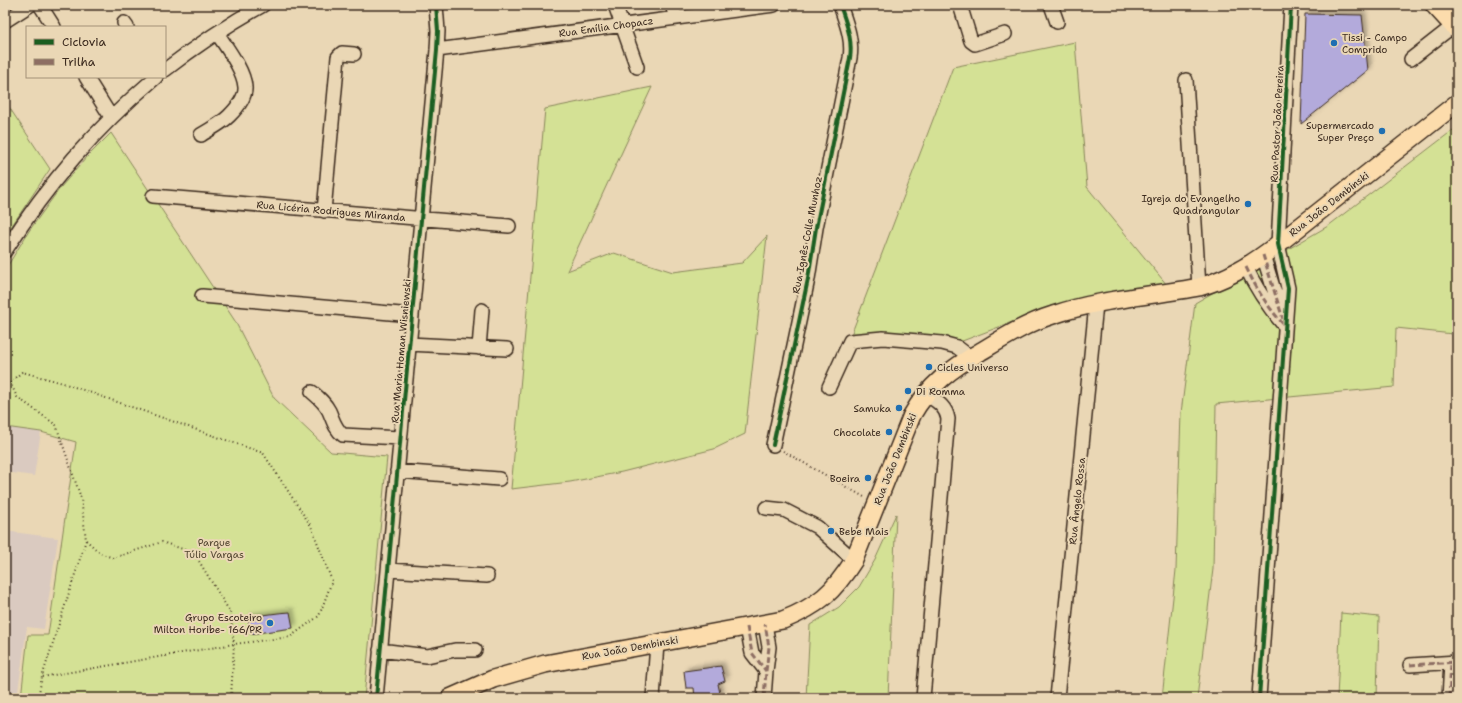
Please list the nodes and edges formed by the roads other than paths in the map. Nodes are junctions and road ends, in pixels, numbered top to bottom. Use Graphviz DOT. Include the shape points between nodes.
graph roads {
  1 [pos="30,5"];
  2 [pos="40,5"];
  3 [pos="263,5"];
  4 [pos="436,5"];
  5 [pos="615,5"];
  6 [pos="672,5"];
  7 [pos="774,5"];
  8 [pos="840,5"];
  9 [pos="960,5"];
  10 [pos="1051,5"];
  11 [pos="1291,5"];
  12 [pos="1434,5"];
  13 [pos="1454,5"];
  14 [pos="756,6"];
  15 [pos="1457,8"];
  16 [pos="676,18"];
  17 [pos="5,21"];
  18 [pos="1057,22"];
  19 [pos="622,25"];
  20 [pos="53,26"];
  21 [pos="1455,28"];
  22 [pos="217,33"];
  23 [pos="1005,34"];
  24 [pos="437,50"];
  25 [pos="354,54"];
  26 [pos="1411,59"];
  27 [pos="637,67"];
  28 [pos="166,69"];
  29 [pos="87,78"];
  30 [pos="155,78"];
  31 [pos="1186,80"];
  32 [pos="1457,104"];
  33 [pos="111,117"];
  34 [pos="201,135"];
  35 [pos="153,196"];
  36 [pos="324,211"];
  37 [pos="421,219"];
  38 [pos="509,226"];
  39 [pos="1278,244"];
  40 [pos="5,251"];
  41 [pos="1264,255"];
  42 [pos="1246,267"];
  43 [pos="1199,287"];
  44 [pos="202,296"];
  45 [pos="1096,304"];
  46 [pos="482,310"];
  47 [pos="412,315"];
  48 [pos="1285,327"];
  49 [pos="409,344"];
  50 [pos="479,348"];
  51 [pos="507,349"];
  52 [pos="970,357"];
  53 [pos="829,387"];
  54 [pos="312,392"];
  55 [pos="926,394"];
  56 [pos="400,438"];
  57 [pos="773,445"];
  58 [pos="397,471"];
  59 [pos="500,479"];
  60 [pos="766,508"];
  61 [pos="854,560"];
  62 [pos="388,570"];
  63 [pos="487,576"];
  64 [pos="765,624"];
  65 [pos="747,628"];
  66 [pos="656,644"];
  67 [pos="380,650"];
  68 [pos="475,650"];
  69 [pos="1454,663"];
  70 [pos="1410,665"];
  71 [pos="766,671"];
  72 [pos="376,698"];
  73 [pos="450,698"];
  74 [pos="653,698"];
  75 [pos="764,698"];
  76 [pos="923,698"];
  77 [pos="1057,698"];
  78 [pos="1259,698"];
  79 [pos="1449,698"];
  1 -- 17 [label="street"];
  2 -- 20 [label="street"];
  3 -- 22 [label="street"];
  4 -- 24 [label="street, Rua Maria Homan Wisniewski"];
  5 -- 19 [label="street"];
  6 -- 16 [label="street"];
  7 -- 14 [label="street, Rua Emília Chopacz"];
  8 -- 57 [label="street, Rua Ignês Colle Munhoz" via="851,43 850,58"];
  9 -- 23 [label="street" via="974,44"];
  10 -- 18 [label="street"];
  11 -- 39 [label="street, Rua Pastor João Pereira"];
  12 -- 21 [label="main road"];
  13 -- 15 [label="main road"];
  14 -- 16 [label="street, Rua Emília Chopacz"];
  16 -- 19 [label="street, Rua Emília Chopacz"];
  19 -- 24 [label="street, Rua Emília Chopacz"];
  19 -- 27 [label="street"];
  21 -- 26 [label="street"];
  22 -- 28 [label="street"];
  22 -- 34 [label="street" via="228,49 246,88 240,103 228,117"];
  24 -- 37 [label="street, Rua Maria Homan Wisniewski"];
  25 -- 36 [label="street" via="342,53 338,56"];
  29 -- 33 [label="street"];
  30 -- 33 [label="street"];
  31 -- 43 [label="street"];
  32 -- 39 [label="main road, Rua João Dembinski"];
  33 -- 40 [label="street" via="49,187"];
  35 -- 36 [label="street, Rua Licéria Rodrigues Miranda"];
  36 -- 37 [label="street, Rua Licéria Rodrigues Miranda"];
  37 -- 38 [label="street, Rua Licéria Rodrigues Miranda"];
  37 -- 47 [label="street, Rua Maria Homan Wisniewski"];
  39 -- 41 [label="main road, Rua João Dembinski"];
  39 -- 48 [label="street, Rua Pastor João Pereira" via="1288,288"];
  41 -- 42 [label="main road, Rua João Dembinski"];
  41 -- 48 [label="street"];
  42 -- 43 [label="main road, Rua João Dembinski" via="1213,284"];
  42 -- 48 [label="street" via="1262,297"];
  43 -- 45 [label="main road, Rua João Dembinski"];
  44 -- 47 [label="street"];
  45 -- 52 [label="main road, Rua João Dembinski" via="1051,315 1027,325"];
  45 -- 77 [label="street, Rua Ângelo Rossa"];
  46 -- 50 [label="street"];
  47 -- 49 [label="street, Rua Maria Homan Wisniewski"];
  48 -- 78 [label="street, Rua Pastor João Pereira"];
  49 -- 50 [label="street"];
  49 -- 56 [label="street, Rua Maria Homan Wisniewski"];
  50 -- 51 [label="street"];
  52 -- 53 [label="street" via="957,347 942,343 882,338 850,341"];
  52 -- 55 [label="main road, Rua João Dembinski" via="950,370"];
  54 -- 56 [label="street" via="322,400 337,431 343,435"];
  55 -- 61 [label="main road, Rua João Dembinski" via="906,427"];
  55 -- 76 [label="street" via="944,408 948,419"];
  56 -- 58 [label="street, Rua Maria Homan Wisniewski"];
  58 -- 59 [label="street"];
  58 -- 62 [label="street, Rua Maria Homan Wisniewski"];
  60 -- 61 [label="street" via="784,510 817,527"];
  61 -- 64 [label="main road, Rua João Dembinski" via="844,577 815,605 783,620"];
  62 -- 63 [label="street"];
  62 -- 67 [label="street, Rua Maria Homan Wisniewski"];
  64 -- 65 [label="main road, Rua João Dembinski"];
  64 -- 71 [label="street" via="769,647"];
  65 -- 66 [label="main road, Rua João Dembinski"];
  65 -- 71 [label="street" via="752,652"];
  66 -- 73 [label="main road, Rua João Dembinski" via="572,658 519,671 493,679"];
  66 -- 74 [label="street"];
  67 -- 68 [label="street" via="427,656 455,650"];
  67 -- 72 [label="street, Rua Maria Homan Wisniewski"];
  69 -- 70 [label="street"];
  69 -- 79 [label="street"];
  71 -- 75 [label="street"];
}
